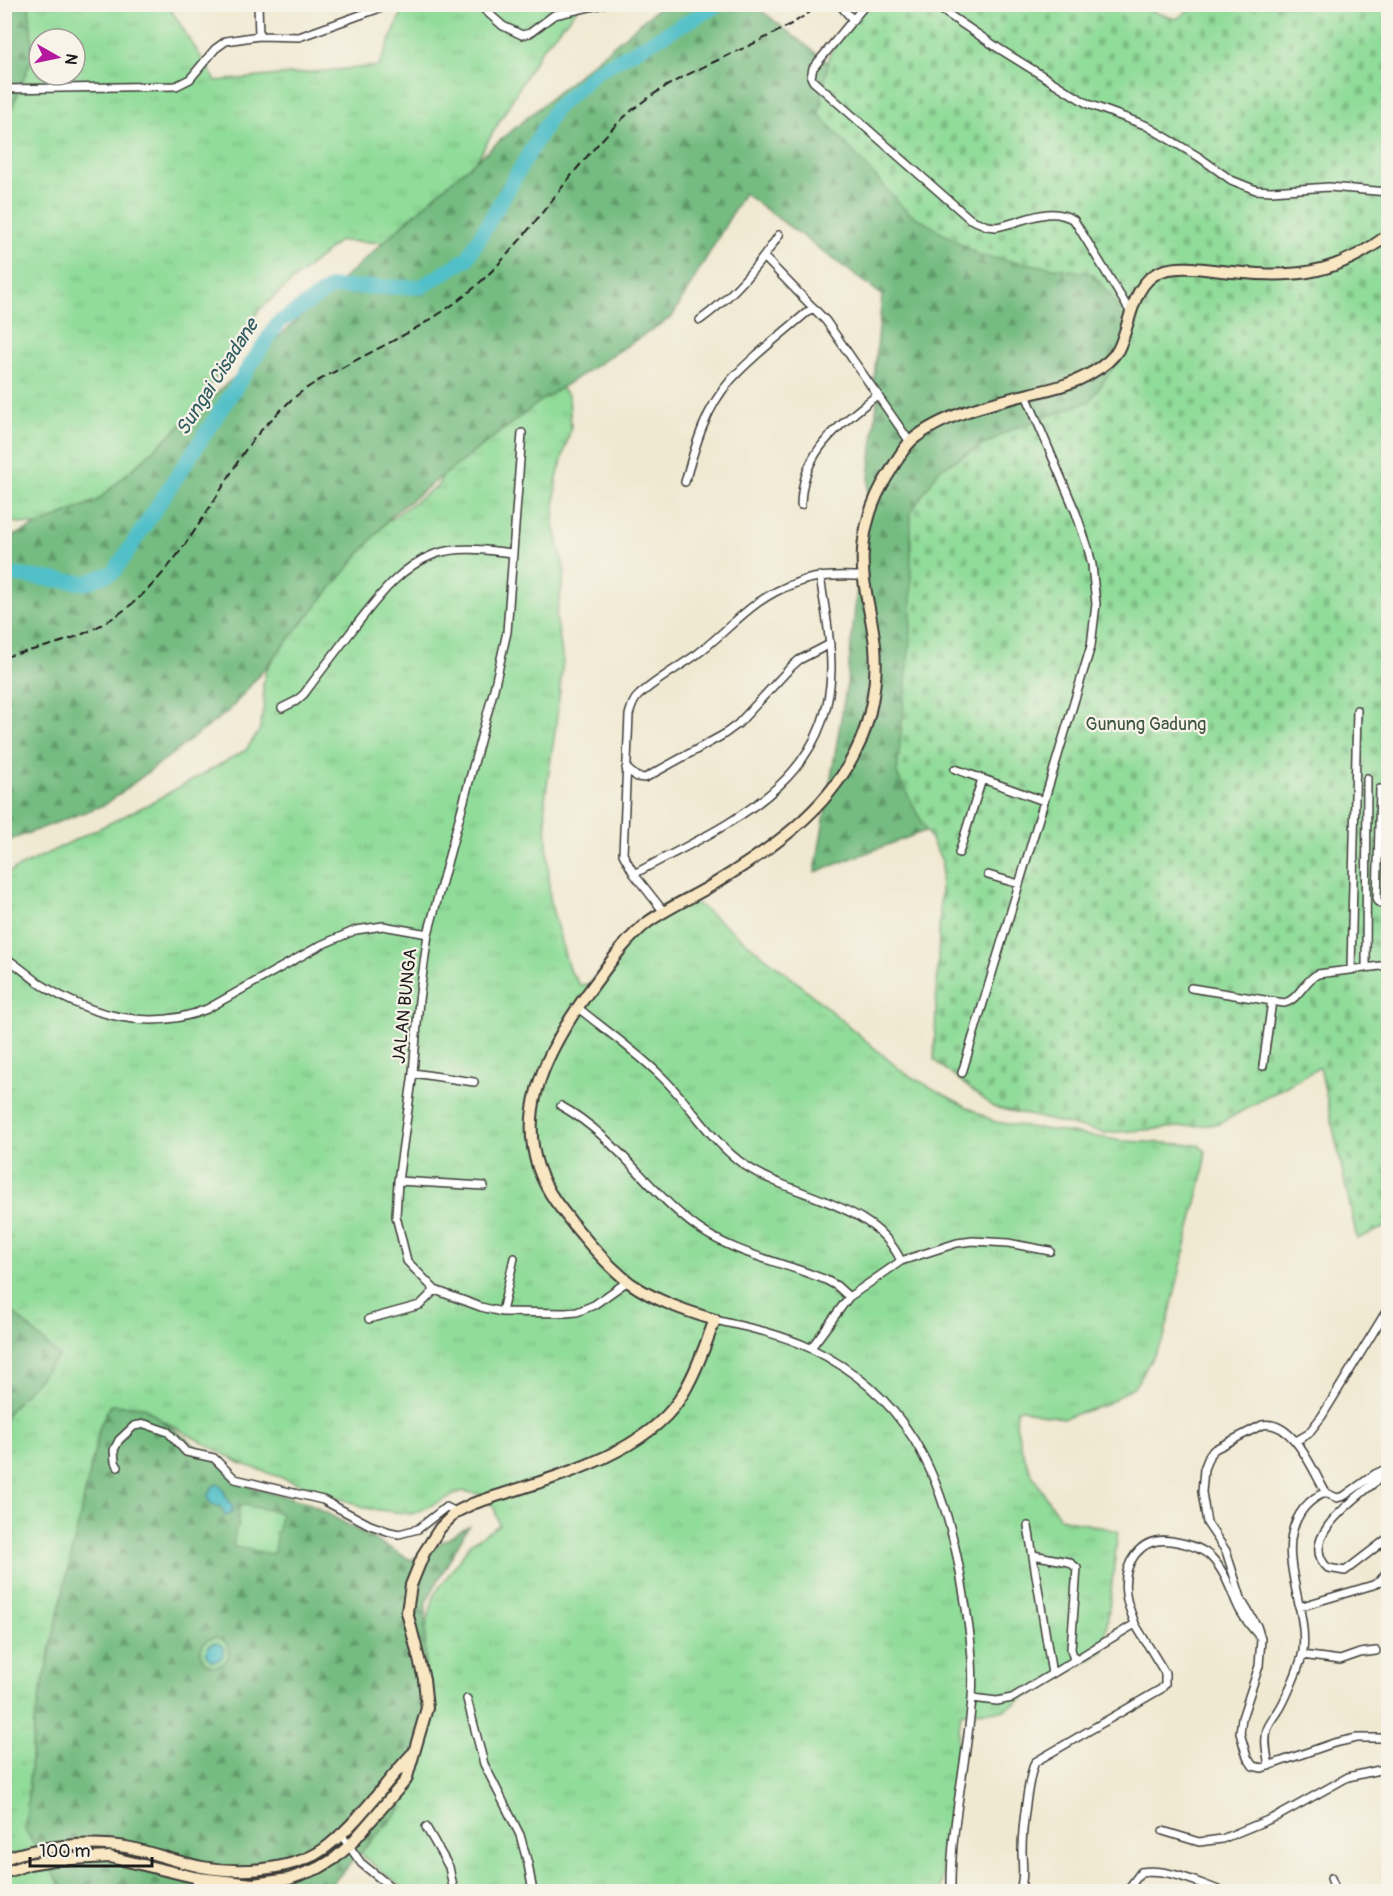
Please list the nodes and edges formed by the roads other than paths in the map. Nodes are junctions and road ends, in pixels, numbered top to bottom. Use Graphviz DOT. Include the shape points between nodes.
graph roads {
  1 [pos="258,4"];
  2 [pos="371,4"];
  3 [pos="391,4"];
  4 [pos="478,4"];
  5 [pos="603,4"];
  6 [pos="839,4"];
  7 [pos="866,4"];
  8 [pos="933,4"];
  9 [pos="357,15"];
  10 [pos="853,20"];
  11 [pos="259,36"];
  12 [pos="4,89"];
  13 [pos="1389,192"];
  14 [pos="779,235"];
  15 [pos="1389,235"];
  16 [pos="764,257"];
  17 [pos="813,307"];
  18 [pos="1131,313"];
  19 [pos="699,320"];
  20 [pos="878,394"];
  21 [pos="1026,395"];
  22 [pos="522,433"];
  23 [pos="910,442"];
  24 [pos="685,482"];
  25 [pos="801,505"];
  26 [pos="512,553"];
  27 [pos="820,576"];
  28 [pos="864,576"];
  29 [pos="830,644"];
  30 [pos="282,708"];
  31 [pos="1357,710"];
  32 [pos="626,768"];
  33 [pos="955,769"];
  34 [pos="1367,778"];
  35 [pos="982,779"];
  36 [pos="1380,789"];
  37 [pos="1044,801"];
  38 [pos="959,854"];
  39 [pos="634,874"];
  40 [pos="988,874"];
  41 [pos="1019,884"];
  42 [pos="1389,903"];
  43 [pos="664,912"];
  44 [pos="429,934"];
  45 [pos="4,957"];
  46 [pos="1389,965"];
  47 [pos="1366,968"];
  48 [pos="1351,970"];
  49 [pos="1191,988"];
  50 [pos="1272,1001"];
  51 [pos="577,1007"];
  52 [pos="1263,1066"];
  53 [pos="413,1073"];
  54 [pos="962,1073"];
  55 [pos="474,1082"];
  56 [pos="561,1106"];
  57 [pos="398,1181"];
  58 [pos="484,1186"];
  59 [pos="1050,1251"];
  60 [pos="514,1258"];
  61 [pos="901,1261"];
  62 [pos="628,1281"];
  63 [pos="435,1290"];
  64 [pos="849,1297"];
  65 [pos="502,1312"];
  66 [pos="1389,1314"];
  67 [pos="369,1318"];
  68 [pos="715,1320"];
  69 [pos="811,1348"];
  70 [pos="1296,1441"];
  71 [pos="118,1467"];
  72 [pos="1389,1469"];
  73 [pos="1326,1493"];
  74 [pos="456,1512"];
  75 [pos="1028,1526"];
  76 [pos="1389,1538"];
  77 [pos="1033,1556"];
  78 [pos="1389,1570"];
  79 [pos="1299,1607"];
  80 [pos="1136,1624"];
  81 [pos="1261,1639"];
  82 [pos="1376,1652"];
  83 [pos="1302,1655"];
  84 [pos="1074,1660"];
  85 [pos="1052,1674"];
  86 [pos="972,1698"];
  87 [pos="467,1699"];
  88 [pos="1389,1738"];
  89 [pos="413,1754"];
  90 [pos="1269,1766"];
  91 [pos="1389,1768"];
  92 [pos="426,1827"];
  93 [pos="1163,1831"];
  94 [pos="340,1833"];
  95 [pos="349,1846"];
  96 [pos="4,1859"];
  97 [pos="201,1867"];
  98 [pos="4,1873"];
  99 [pos="198,1878"];
  100 [pos="1331,1878"];
  101 [pos="385,1883"];
  102 [pos="195,1892"];
  103 [pos="377,1892"];
  104 [pos="397,1892"];
  105 [pos="454,1892"];
  106 [pos="532,1892"];
  107 [pos="951,1892"];
  108 [pos="1018,1892"];
  109 [pos="1126,1892"];
  110 [pos="1224,1892"];
  111 [pos="1336,1892"];
  1 -- 11 [label="street"];
  2 -- 9 [label="street"];
  3 -- 9 [label="street"];
  4 -- 5 [label="street" via="503,26 522,35 554,15"];
  6 -- 10 [label="street"];
  7 -- 10 [label="street"];
  8 -- 13 [label="street" via="1088,104 1145,125 1231,180 1256,190 1329,187"];
  9 -- 11 [label="street" via="299,37"];
  10 -- 18 [label="street" via="813,68 813,81 970,219 996,227 1050,212 1074,220"];
  11 -- 12 [label="street" via="226,41 215,48 190,79 176,86"];
  14 -- 16 [label="street"];
  15 -- 18 [label="street" via="1352,260 1316,272 1268,275 1163,270 1146,282"];
  16 -- 17 [label="street"];
  16 -- 19 [label="street" via="725,300"];
  17 -- 20 [label="street"];
  17 -- 24 [label="street" via="729,382 708,415"];
  18 -- 21 [label="street" via="1111,359 1092,374"];
  20 -- 23 [label="street"];
  20 -- 25 [label="street" via="817,450 806,473"];
  21 -- 23 [label="street" via="976,408"];
  21 -- 37 [label="street" via="1076,513 1088,548 1095,593 1091,646"];
  22 -- 26 [label="street"];
  23 -- 28 [label="street" via="878,490 870,511 864,543"];
  26 -- 30 [label="street" via="461,549 433,555 413,566 379,596 304,694"];
  26 -- 44 [label="street" via="507,632"];
  27 -- 28 [label="street"];
  27 -- 29 [label="street"];
  27 -- 32 [label="street" via="762,598 696,654 639,695 629,715"];
  28 -- 43 [label="street" via="875,673 872,702 855,753 818,807 790,832 714,884"];
  29 -- 32 [label="street" via="791,667 749,714 723,735 645,778"];
  29 -- 39 [label="street" via="826,706 800,765 748,810"];
  31 -- 48 [label="street"];
  32 -- 39 [label="street" via="622,846 625,861"];
  33 -- 35 [label="street"];
  34 -- 47 [label="street"];
  35 -- 37 [label="street"];
  35 -- 38 [label="street"];
  36 -- 42 [label="street" via="1377,902"];
  37 -- 41 [label="street"];
  39 -- 43 [label="street"];
  40 -- 41 [label="street"];
  41 -- 54 [label="street"];
  43 -- 51 [label="street" via="622,947"];
  44 -- 45 [label="street, JALAN BUNGA" via="392,926 356,930 321,945 207,1009 164,1020 129,1019 94,1011 42,985"];
  44 -- 53 [label="street, JALAN BUNGA"];
  46 -- 47 [label="street"];
  47 -- 48 [label="street"];
  48 -- 50 [label="street" via="1318,974 1289,1002"];
  49 -- 50 [label="street"];
  50 -- 52 [label="street"];
  51 -- 61 [label="street" via="661,1076 737,1159 768,1178 863,1219 887,1237"];
  51 -- 62 [label="street" via="548,1056 534,1094 533,1144 550,1194 569,1221"];
  53 -- 55 [label="street"];
  53 -- 57 [label="street, JALAN BUNGA"];
  56 -- 64 [label="street" via="596,1129 698,1228 744,1252 826,1280"];
  57 -- 58 [label="street"];
  57 -- 63 [label="street, JALAN BUNGA" via="396,1216 407,1261"];
  59 -- 61 [label="street" via="974,1241"];
  60 -- 65 [label="street"];
  61 -- 64 [label="street"];
  62 -- 65 [label="street, JALAN BUNGA" via="577,1312"];
  62 -- 68 [label="street" via="677,1308"];
  63 -- 65 [label="street, JALAN BUNGA"];
  63 -- 67 [label="street" via="420,1305"];
  64 -- 69 [label="street"];
  66 -- 70 [label="street" via="1387,1310 1314,1427"];
  68 -- 69 [label="street"];
  68 -- 74 [label="street" via="678,1402 638,1439 601,1460"];
  69 -- 86 [label="street" via="881,1398 917,1444 935,1479 950,1522 963,1592 971,1647"];
  70 -- 73 [label="street"];
  70 -- 81 [label="street" via="1278,1426 1262,1425 1215,1449 1204,1469 1204,1515 1226,1551 1242,1601"];
  71 -- 74 [label="street" via="114,1450 119,1440 134,1426 145,1424 168,1432 186,1452 213,1458 235,1479 323,1500 390,1532 418,1529 446,1507"];
  72 -- 73 [label="street" via="1344,1496 1337,1498"];
  72 -- 76 [label="street" via="1328,1525 1320,1539 1321,1559 1328,1568 1345,1571"];
  73 -- 79 [label="street" via="1305,1506 1292,1535 1291,1556"];
  74 -- 89 [label="street" via="424,1553 408,1600 407,1612 427,1694 425,1720"];
  75 -- 77 [label="street"];
  77 -- 84 [label="street" via="1069,1562 1077,1568 1071,1649"];
  77 -- 85 [label="street"];
  78 -- 79 [label="street" via="1373,1585"];
  79 -- 83 [label="street"];
  80 -- 81 [label="street" via="1126,1594 1129,1565 1143,1545 1164,1540 1199,1549 1214,1560 1242,1614"];
  80 -- 84 [label="street"];
  80 -- 108 [label="street" via="1165,1673 1165,1684 1035,1762"];
  81 -- 90 [label="street" via="1259,1666 1240,1732 1253,1766"];
  82 -- 83 [label="street" via="1340,1660"];
  83 -- 90 [label="street" via="1267,1731"];
  84 -- 85 [label="street"];
  85 -- 86 [label="street" via="1004,1700"];
  86 -- 107 [label="street" via="954,1826"];
  87 -- 106 [label="street" via="484,1764 520,1835"];
  88 -- 90 [label="street" via="1334,1743"];
  89 -- 94 [label="street"];
  89 -- 95 [label="street" via="406,1780"];
  91 -- 93 [label="street" via="1348,1777 1280,1815 1222,1839 1199,1842"];
  92 -- 105 [label="street" via="449,1867"];
  94 -- 95 [label="street"];
  94 -- 97 [label="street" via="318,1852 287,1865 250,1870"];
  95 -- 99 [label="street" via="319,1868 289,1879 253,1884"];
  95 -- 101 [label="street" via="361,1863"];
  96 -- 97 [label="street" via="61,1847 111,1845"];
  97 -- 99 [label="street"];
  98 -- 99 [label="street" via="53,1860 110,1857"];
  99 -- 102 [label="street"];
  100 -- 111 [label="street"];
  101 -- 103 [label="street"];
  101 -- 104 [label="street"];
  109 -- 110 [label="street" via="1141,1872 1152,1870"];
}
